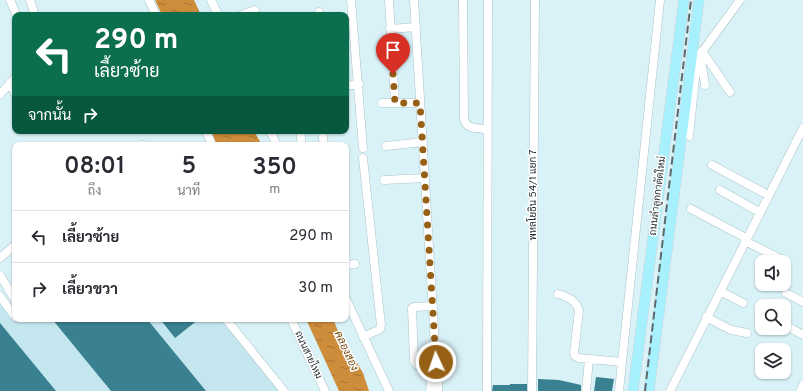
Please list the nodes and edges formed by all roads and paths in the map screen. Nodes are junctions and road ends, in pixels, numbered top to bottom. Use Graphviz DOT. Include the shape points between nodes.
graph roads {
  1 [pos="10,0"];
  2 [pos="30,0"];
  3 [pos="149,0"];
  4 [pos="211,0"];
  5 [pos="350,0"];
  6 [pos="390,0"];
  7 [pos="414,0"];
  8 [pos="463,0"];
  9 [pos="488,0"];
  10 [pos="535,0"];
  11 [pos="660,0"];
  12 [pos="684,0"];
  13 [pos="699,0"];
  14 [pos="739,0"];
  15 [pos="255,10"];
  16 [pos="15,12"];
  17 [pos="35,12"];
  18 [pos="155,12"];
  19 [pos="217,12"];
  20 [pos="249,12"];
  21 [pos="416,27"];
  22 [pos="390,29"];
  23 [pos="701,52"];
  24 [pos="12,81"];
  25 [pos="359,84"];
  26 [pos="705,85"];
  27 [pos="349,86"];
  28 [pos="730,92"];
  29 [pos="0,94"];
  30 [pos="382,103"];
  31 [pos="395,103"];
  32 [pos="420,103"];
  33 [pos="803,128"];
  34 [pos="487,129"];
  35 [pos="689,136"];
  36 [pos="801,137"];
  37 [pos="422,142"];
  38 [pos="386,146"];
  39 [pos="364,148"];
  40 [pos="364,158"];
  41 [pos="712,165"];
  42 [pos="425,178"];
  43 [pos="384,180"];
  44 [pos="720,190"];
  45 [pos="768,195"];
  46 [pos="691,209"];
  47 [pos="759,212"];
  48 [pos="746,239"];
  49 [pos="12,248"];
  50 [pos="774,255"];
  51 [pos="0,258"];
  52 [pos="355,264"];
  53 [pos="349,265"];
  54 [pos="0,275"];
  55 [pos="720,291"];
  56 [pos="786,292"];
  57 [pos="558,294"];
  58 [pos="12,295"];
  59 [pos="0,296"];
  60 [pos="803,302"];
  61 [pos="743,303"];
  62 [pos="349,306"];
  63 [pos="433,306"];
  64 [pos="12,313"];
  65 [pos="706,317"];
  66 [pos="228,322"];
  67 [pos="293,322"];
  68 [pos="792,329"];
  69 [pos="747,334"];
  70 [pos="803,336"];
  71 [pos="363,337"];
  72 [pos="589,359"];
  73 [pos="622,362"];
  74 [pos="436,365"];
  75 [pos="803,385"];
  76 [pos="284,391"];
  77 [pos="325,391"];
  78 [pos="389,391"];
  79 [pos="430,391"];
  80 [pos="438,391"];
  81 [pos="487,391"];
  82 [pos="532,391"];
  83 [pos="586,391"];
  84 [pos="619,391"];
  85 [pos="633,391"];
  86 [pos="649,391"];
  87 [pos="670,391"];
  88 [pos="800,391"];
  1 -- 16 [label="street"];
  2 -- 17 [label="street"];
  3 -- 18 [label="street"];
  4 -- 19 [label="street"];
  5 -- 25 [label="street"];
  6 -- 22 [label="street"];
  7 -- 21 [label="street"];
  8 -- 34 [label="street" via="464,119 465,124 470,127"];
  9 -- 34 [label="street"];
  10 -- 82 [label="street, พหลโยธิน 54/1 แยก 7"];
  11 -- 73 [label="street"];
  12 -- 85 [label="main road, ถนนลำลูกกาตัดใหม่"];
  13 -- 86 [label="main road, ถนนลำลูกกาตัดใหม่"];
  14 -- 23 [label="street"];
  15 -- 20 [label="street"];
  21 -- 22 [label="street"];
  21 -- 32 [label="street"];
  22 -- 31 [label="street"];
  23 -- 26 [label="street"];
  23 -- 28 [label="street"];
  23 -- 35 [label="street" via="696,61"];
  24 -- 29 [label="street"];
  25 -- 27 [label="street"];
  25 -- 39 [label="street"];
  30 -- 31 [label="street"];
  31 -- 32 [label="street"];
  32 -- 37 [label="street"];
  33 -- 36 [label="street"];
  34 -- 81 [label="street"];
  36 -- 45 [label="street"];
  37 -- 38 [label="street"];
  37 -- 42 [label="street"];
  40 -- 71 [label="street" via="381,325 380,329"];
  41 -- 45 [label="street"];
  42 -- 43 [label="street"];
  42 -- 63 [label="street"];
  44 -- 47 [label="street"];
  45 -- 47 [label="street"];
  46 -- 48 [label="street"];
  47 -- 48 [label="street"];
  48 -- 50 [label="street"];
  48 -- 55 [label="street"];
  49 -- 51 [label="street"];
  52 -- 53 [label="street"];
  54 -- 58 [label="street"];
  55 -- 61 [label="street"];
  55 -- 65 [label="street"];
  56 -- 60 [label="street"];
  57 -- 72 [label="street" via="573,300 578,306 574,353 579,358"];
  59 -- 64 [label="street"];
  62 -- 71 [label="street"];
  63 -- 74 [label="street"];
  63 -- 74 [label="street" via="414,306 411,310 414,361 417,365"];
  65 -- 69 [label="street" via="731,330"];
  65 -- 87 [label="street"];
  66 -- 76 [label="street"];
  67 -- 77 [label="street, ถนนสายไหม"];
  68 -- 70 [label="street"];
  71 -- 78 [label="street"];
  72 -- 73 [label="street"];
  72 -- 83 [label="street"];
  73 -- 84 [label="street"];
  74 -- 79 [label="street" via="432,373"];
  74 -- 80 [label="street"];
  75 -- 88 [label="street"];
}
